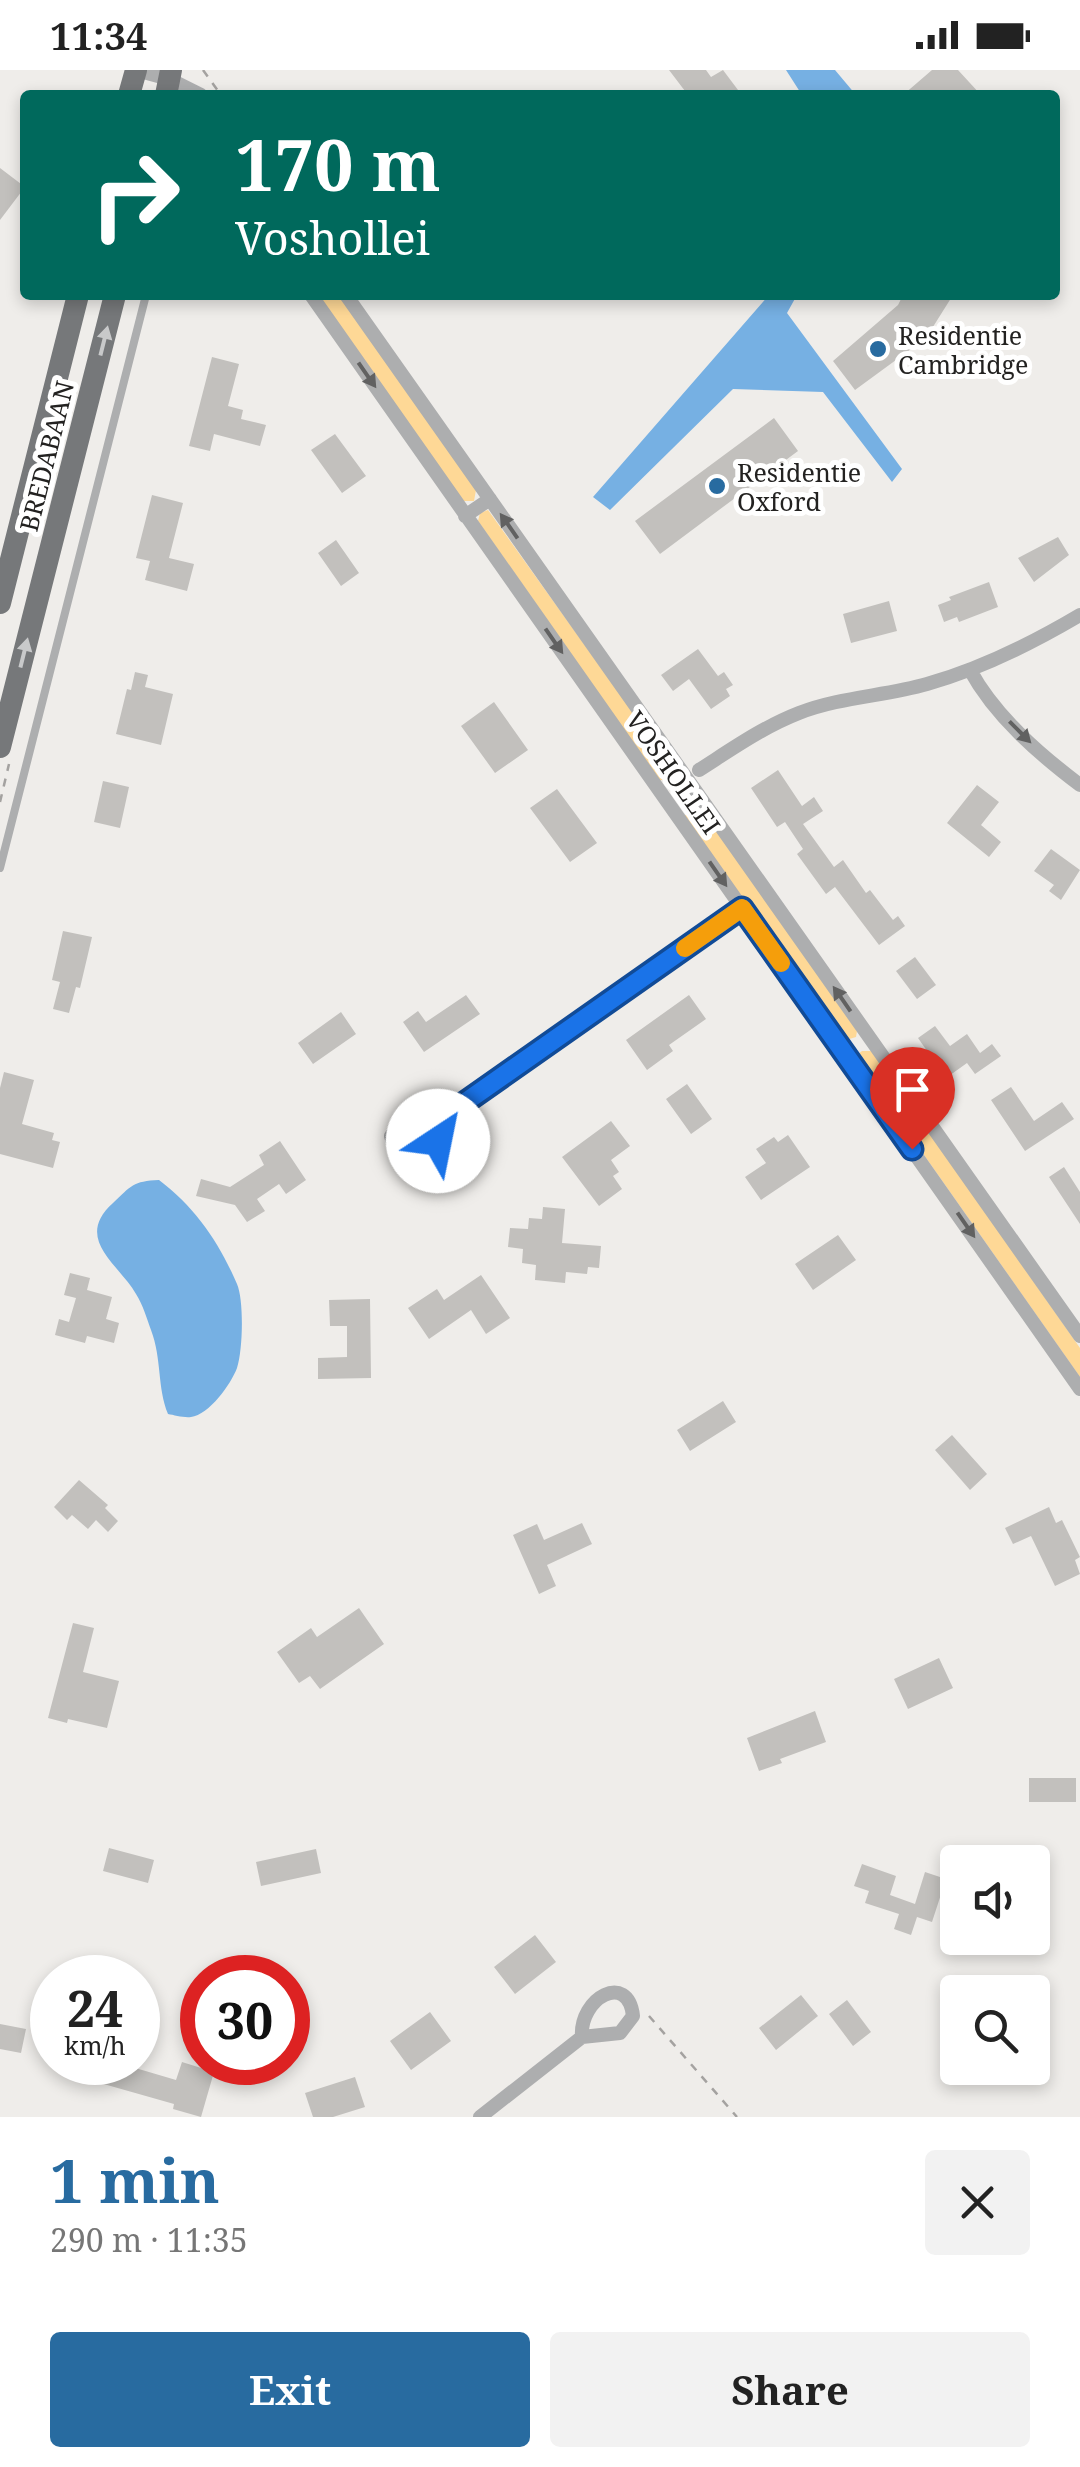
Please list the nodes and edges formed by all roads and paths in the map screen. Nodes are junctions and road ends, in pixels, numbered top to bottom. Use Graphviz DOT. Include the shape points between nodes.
graph roads {
  1 [pos="136,70"];
  2 [pos="169,81"];
  3 [pos="77,300"];
  4 [pos="114,300"];
  5 [pos="145,300"];
  6 [pos="314,300"];
  7 [pos="350,300"];
  8 [pos="490,499"];
  9 [pos="465,516"];
  10 [pos="0,603"];
  11 [pos="1080,615"];
  12 [pos="970,670"];
  13 [pos="0,747"];
  14 [pos="699,770"];
  15 [pos="1080,785"];
  16 [pos="0,868"];
  17 [pos="742,908"];
  18 [pos="870,1038"];
  19 [pos="846,1054"];
  20 [pos="440,1120"];
  21 [pos="1080,1336"];
  22 [pos="1080,1389"];
  23 [pos="633,2008"];
  24 [pos="582,2037"];
  25 [pos="480,2117"];
  26 [pos="737,2117"];
  1 -- 2 [label="street"];
  3 -- 10 [label="main road, BREDABAAN"];
  13 -- 4 [label="main road, BREDABAAN, one-way"];
  5 -- 16 [label="lane"];
  6 -- 9 [label="street, VOSHOLLEI, one-way"];
  7 -- 8 [label="street, VOSHOLLEI"];
  8 -- 9 [label="street"];
  18 -- 8 [label="street, VOSHOLLEI, one-way"];
  9 -- 17 [label="street, VOSHOLLEI, one-way"];
  11 -- 12 [label="street"];
  12 -- 14 [label="street" via="798,714"];
  12 -- 15 [label="street, one-way" via="1025,738"];
  17 -- 19 [label="street, VOSHOLLEI"];
  17 -- 20 [label="street"];
  18 -- 19 [label="street"];
  18 -- 21 [label="street, VOSHOLLEI"];
  19 -- 22 [label="street, VOSHOLLEI, one-way"];
  23 -- 24 [label="street" via="620,2033"];
  23 -- 24 [label="street" via="620,1994 594,1999"];
  23 -- 26 [label="path" via="661,2027"];
  24 -- 25 [label="street"];
}
